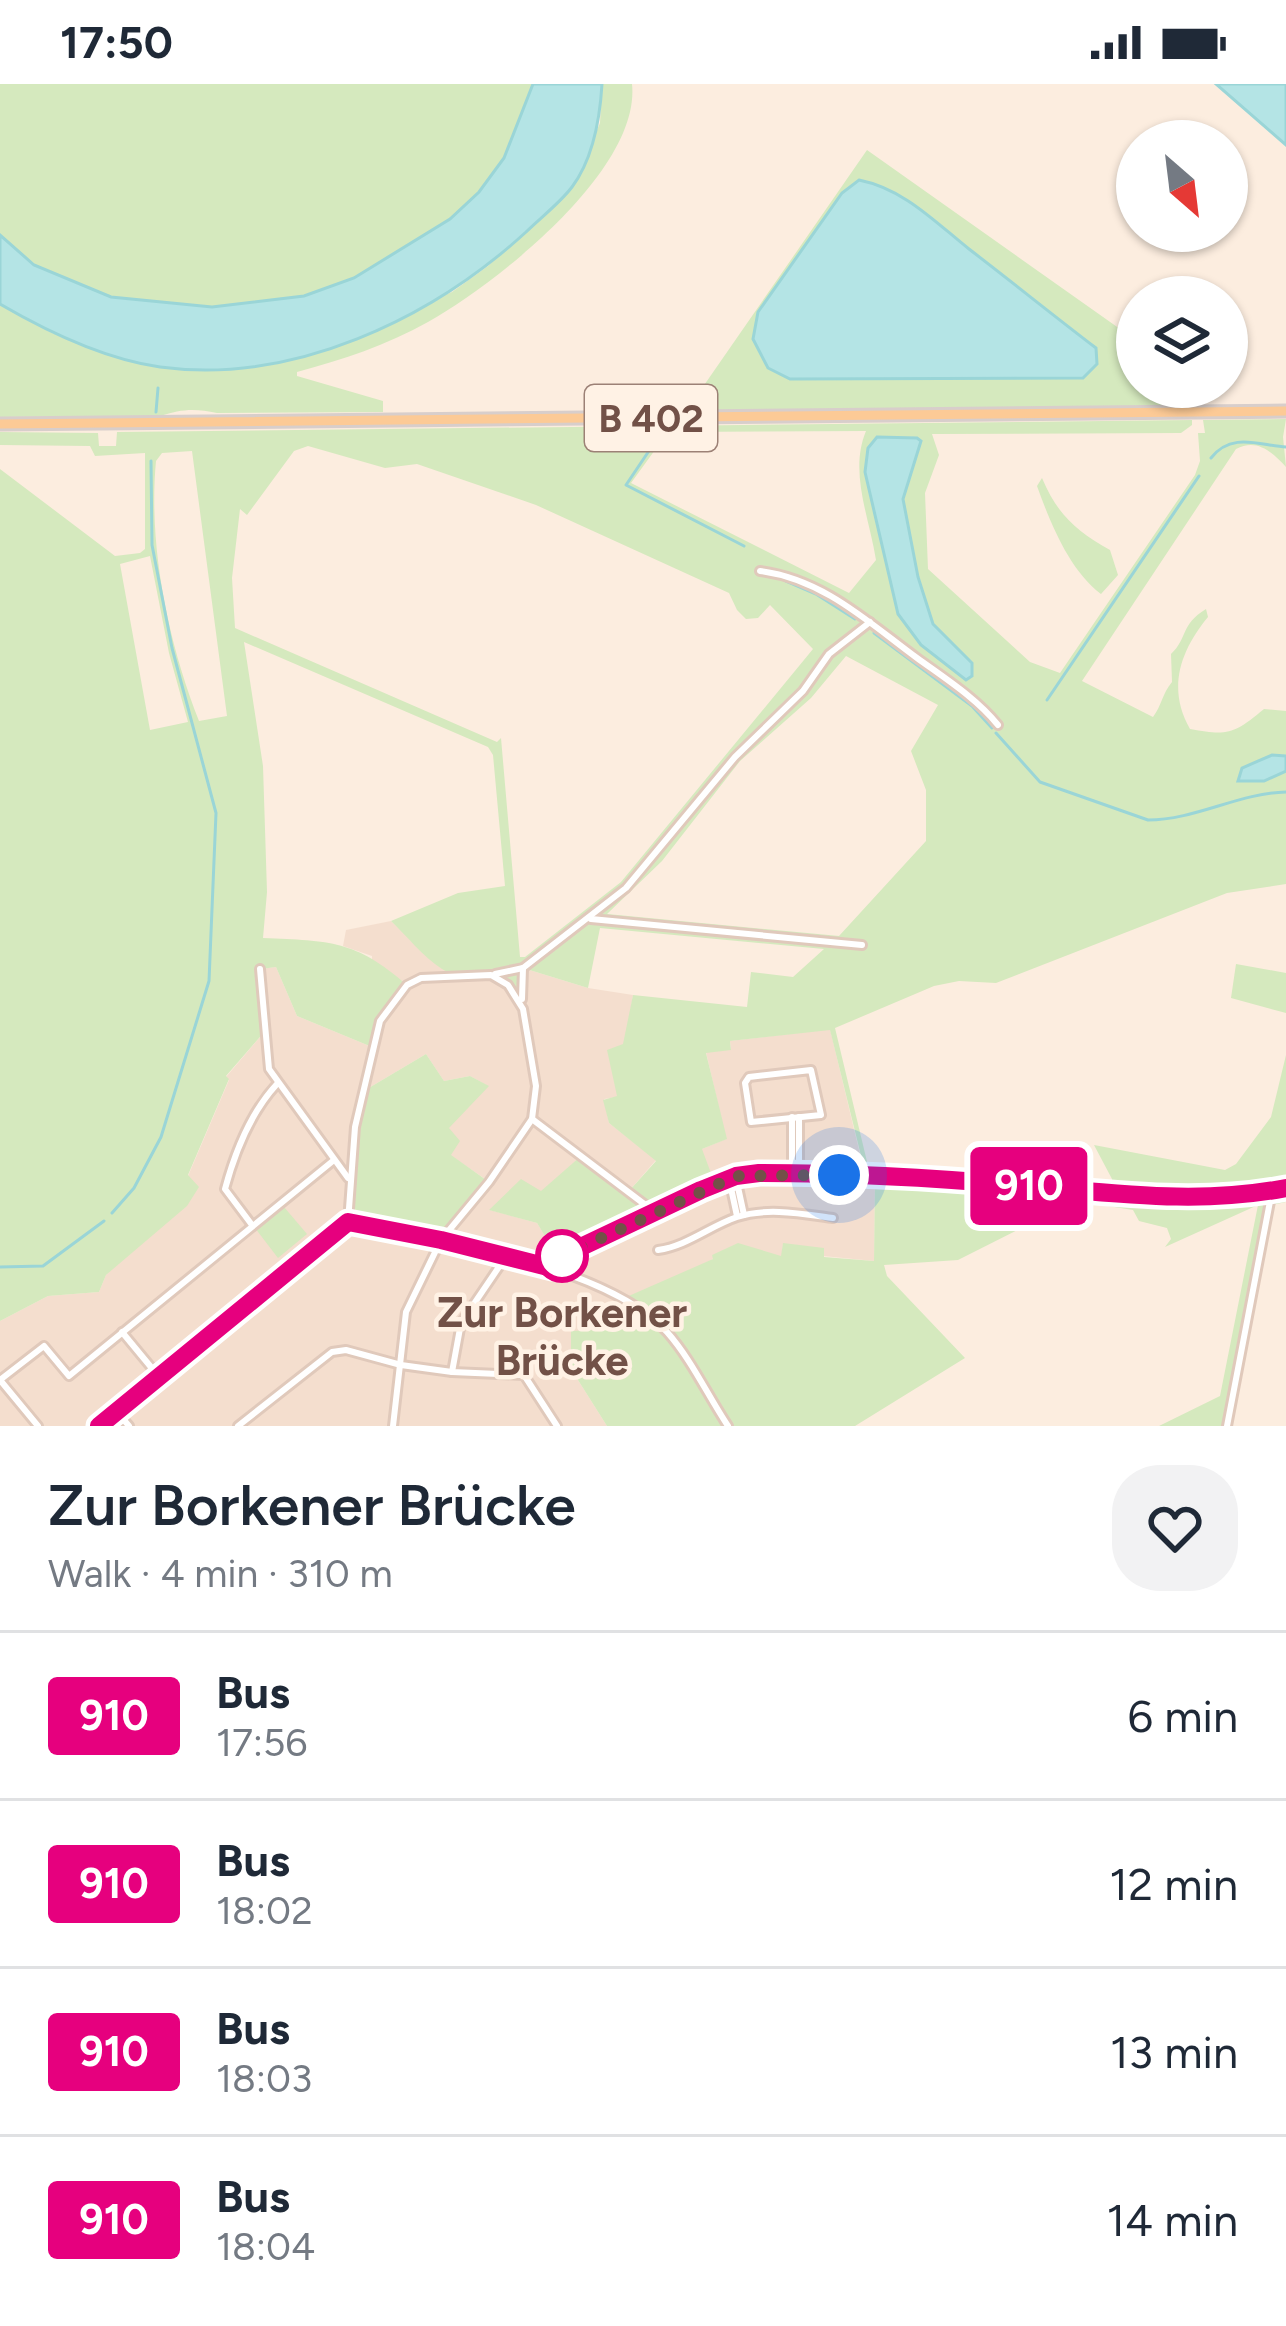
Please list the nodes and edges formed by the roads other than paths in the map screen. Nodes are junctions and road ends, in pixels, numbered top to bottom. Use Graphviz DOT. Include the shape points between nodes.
graph roads {
  1 [pos="1286,411"];
  2 [pos="0,424"];
  3 [pos="760,571"];
  4 [pos="870,622"];
  5 [pos="998,725"];
  6 [pos="591,919"];
  7 [pos="862,946"];
  8 [pos="523,968"];
  9 [pos="260,969"];
  10 [pos="491,974"];
  11 [pos="524,1009"];
  12 [pos="277,1084"];
  13 [pos="795,1116"];
  14 [pos="532,1119"];
  15 [pos="334,1160"];
  16 [pos="795,1173"];
  17 [pos="732,1178"];
  18 [pos="350,1181"];
  19 [pos="1286,1188"];
  20 [pos="1272,1191"];
  21 [pos="656,1213"];
  22 [pos="741,1216"];
  23 [pos="833,1218"];
  24 [pos="348,1222"];
  25 [pos="252,1225"];
  26 [pos="441,1240"];
  27 [pos="658,1250"];
  28 [pos="505,1258"];
  29 [pos="552,1268"];
  30 [pos="122,1332"];
  31 [pos="400,1365"];
  32 [pos="452,1372"];
  33 [pos="160,1378"];
  34 [pos="0,1380"];
  35 [pos="117,1412"];
  36 [pos="38,1426"];
  37 [pos="99,1426"];
  38 [pos="129,1426"];
  39 [pos="238,1426"];
  40 [pos="393,1426"];
  41 [pos="556,1426"];
  42 [pos="728,1426"];
  43 [pos="1227,1426"];
  1 -- 2 [label="main road, B 402"];
  3 -- 4 [label="street" via="818,588"];
  4 -- 5 [label="street"];
  4 -- 6 [label="street" via="829,654 649,864"];
  6 -- 7 [label="street"];
  6 -- 8 [label="street"];
  8 -- 10 [label="street"];
  8 -- 11 [label="street"];
  9 -- 12 [label="street"];
  10 -- 11 [label="street"];
  10 -- 18 [label="street" via="421,978 391,1004 372,1047"];
  11 -- 14 [label="street" via="536,1086"];
  12 -- 15 [label="street"];
  12 -- 25 [label="street" via="248,1126 225,1189"];
  13 -- 13 [label="street" via="821,1115 811,1070 746,1080 751,1122"];
  13 -- 16 [label="street"];
  14 -- 21 [label="street"];
  14 -- 26 [label="street"];
  15 -- 18 [label="street"];
  15 -- 25 [label="street"];
  16 -- 17 [label="street"];
  16 -- 20 [label="street" via="1171,1198"];
  17 -- 21 [label="street"];
  17 -- 22 [label="street"];
  18 -- 24 [label="street"];
  19 -- 20 [label="street"];
  20 -- 43 [label="street"];
  21 -- 29 [label="street"];
  22 -- 23 [label="street"];
  22 -- 27 [label="street"];
  24 -- 26 [label="street"];
  24 -- 33 [label="street"];
  25 -- 30 [label="street"];
  26 -- 28 [label="street"];
  26 -- 31 [label="street" via="406,1312"];
  28 -- 29 [label="street"];
  28 -- 32 [label="street" via="461,1323"];
  29 -- 42 [label="street" via="651,1318"];
  30 -- 33 [label="street"];
  30 -- 34 [label="street" via="69,1376 44,1346"];
  31 -- 32 [label="street"];
  31 -- 39 [label="street" via="332,1352"];
  31 -- 40 [label="street"];
  32 -- 41 [label="street" via="524,1375"];
  33 -- 35 [label="street"];
  34 -- 36 [label="street"];
  35 -- 37 [label="street"];
  35 -- 38 [label="street"];
}
